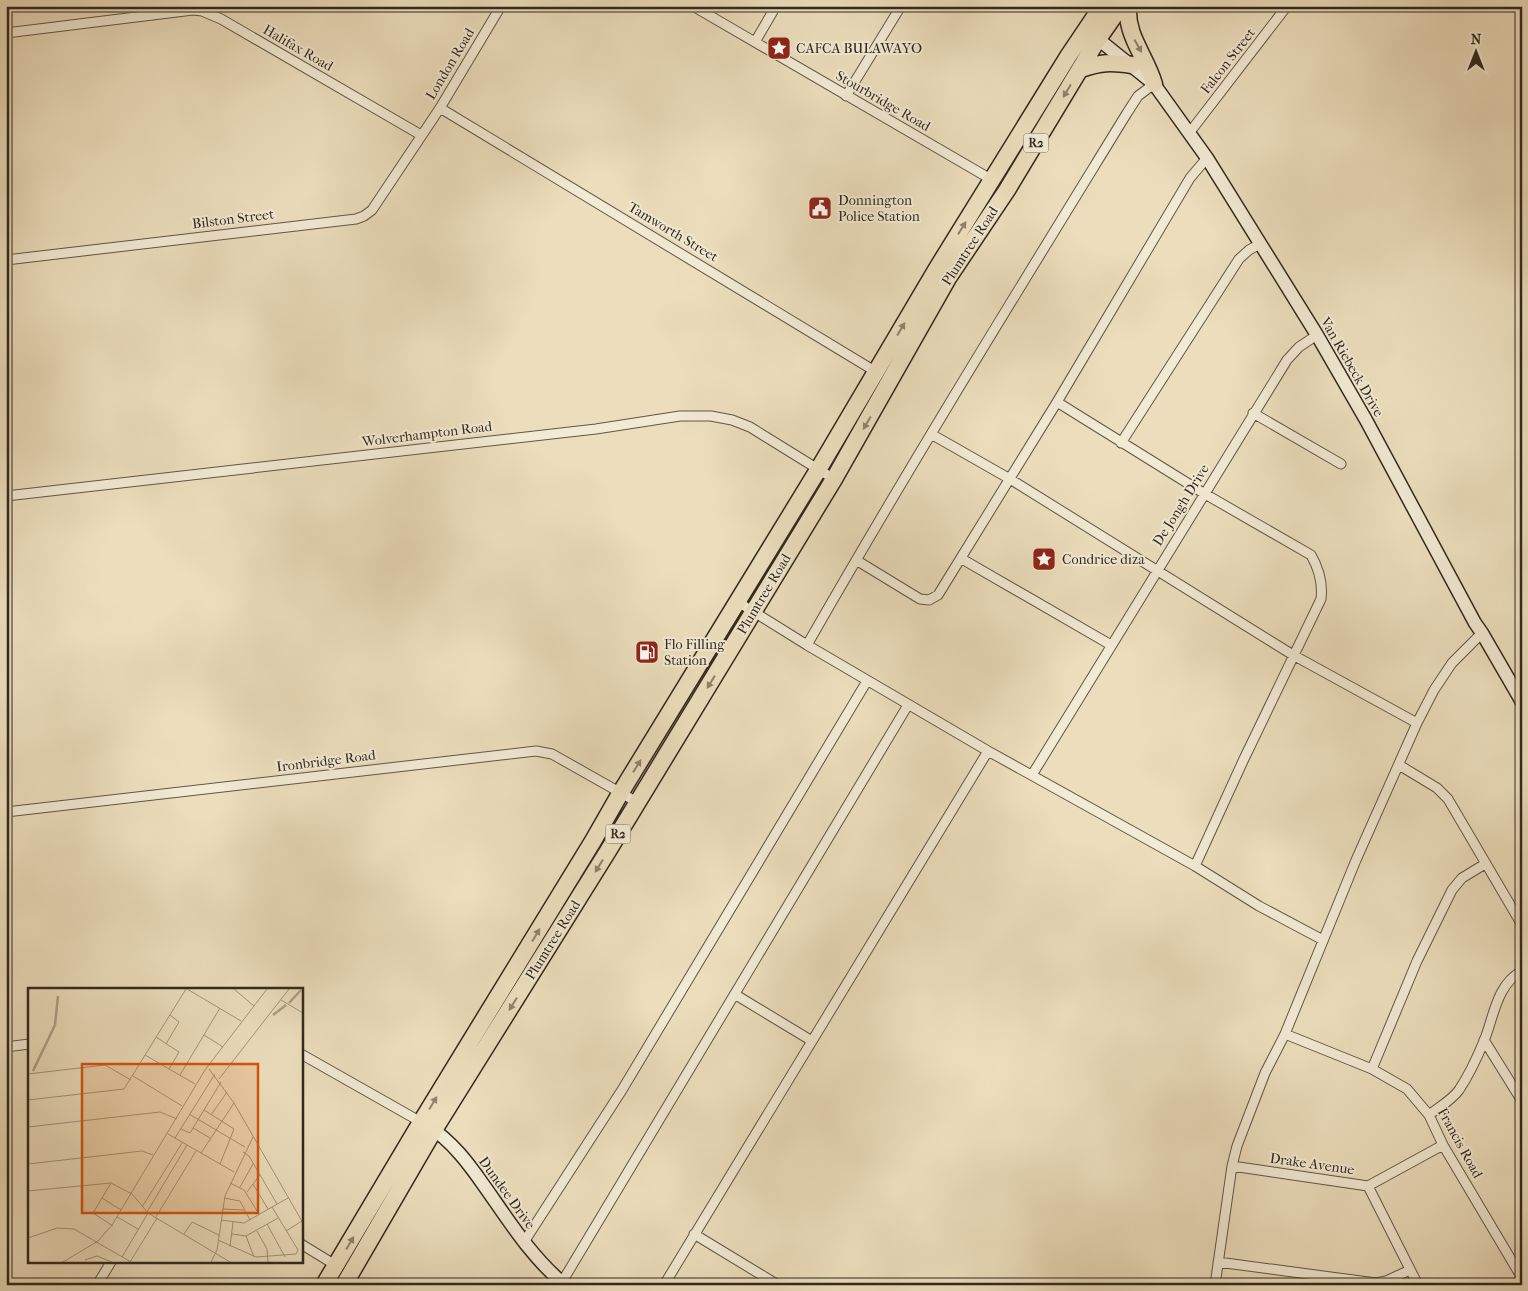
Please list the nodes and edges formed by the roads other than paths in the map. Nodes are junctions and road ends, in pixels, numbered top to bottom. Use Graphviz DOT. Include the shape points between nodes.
graph roads {
  1 [pos="500,6"];
  2 [pos="693,6"];
  3 [pos="776,6"];
  4 [pos="901,6"];
  5 [pos="1121,6"];
  6 [pos="1128,6"];
  7 [pos="1288,6"];
  8 [pos="1101,9"];
  9 [pos="6,33"];
  10 [pos="1098,39"];
  11 [pos="755,42"];
  12 [pos="1069,55"];
  13 [pos="1132,65"];
  14 [pos="1081,69"];
  15 [pos="1154,84"];
  16 [pos="846,96"];
  17 [pos="440,108"];
  18 [pos="1190,132"];
  19 [pos="421,135"];
  20 [pos="1208,158"];
  21 [pos="993,180"];
  22 [pos="1007,190"];
  23 [pos="1260,244"];
  24 [pos="6,260"];
  25 [pos="1317,335"];
  26 [pos="875,371"];
  27 [pos="891,381"];
  28 [pos="1057,402"];
  29 [pos="1253,413"];
  30 [pos="931,434"];
  31 [pos="1121,443"];
  32 [pos="1341,464"];
  33 [pos="818,470"];
  34 [pos="834,479"];
  35 [pos="1010,479"];
  36 [pos="1205,494"];
  37 [pos="6,496"];
  38 [pos="962,559"];
  39 [pos="856,560"];
  40 [pos="1157,570"];
  41 [pos="738,602"];
  42 [pos="754,612"];
  43 [pos="1482,633"];
  44 [pos="807,645"];
  45 [pos="1111,645"];
  46 [pos="1293,655"];
  47 [pos="867,681"];
  48 [pos="1522,702"];
  49 [pos="908,705"];
  50 [pos="1417,723"];
  51 [pos="988,751"];
  52 [pos="1399,765"];
  53 [pos="1032,775"];
  54 [pos="621,792"];
  55 [pos="637,802"];
  56 [pos="6,812"];
  57 [pos="1485,864"];
  58 [pos="1195,866"];
  59 [pos="1522,926"];
  60 [pos="1323,940"];
  61 [pos="1522,971"];
  62 [pos="736,995"];
  63 [pos="1285,1034"];
  64 [pos="1484,1040"];
  65 [pos="812,1041"];
  66 [pos="28,1044"];
  67 [pos="6,1047"];
  68 [pos="302,1055"];
  69 [pos="1372,1069"];
  70 [pos="1522,1101"];
  71 [pos="1429,1114"];
  72 [pos="428,1126"];
  73 [pos="1443,1145"];
  74 [pos="1232,1166"];
  75 [pos="1368,1186"];
  76 [pos="694,1234"];
  77 [pos="524,1242"];
  78 [pos="302,1245"];
  79 [pos="1218,1262"];
  80 [pos="110,1264"];
  81 [pos="336,1266"];
  82 [pos="1410,1270"];
  83 [pos="1522,1278"];
  84 [pos="347,1279"];
  85 [pos="564,1283"];
  86 [pos="97,1285"];
  87 [pos="324,1285"];
  88 [pos="664,1285"];
  89 [pos="778,1285"];
  90 [pos="1215,1285"];
  91 [pos="1418,1285"];
  1 -- 17 [label="street, London Road"];
  2 -- 11 [label="street, Stourbridge Road"];
  3 -- 11 [label="street"];
  4 -- 16 [label="street"];
  5 -- 10 [label="highway, Plumtree Road / R2"];
  6 -- 15 [label="highway, one-way" via="1130,31 1150,69"];
  7 -- 18 [label="street, Falcon Street"];
  8 -- 10 [label="highway" via="1096,25"];
  8 -- 12 [label="highway, Plumtree Road / R2"];
  9 -- 19 [label="street, Halifax Road" via="202,11"];
  10 -- 12 [label="highway"];
  10 -- 13 [label="street, Van Riebeck Drive"];
  10 -- 14 [label="highway, Plumtree Road / R2"];
  11 -- 16 [label="street, Stourbridge Road"];
  12 -- 21 [label="highway, Plumtree Road / R2"];
  13 -- 14 [label="highway" via="1097,63"];
  13 -- 15 [label="street, Van Riebeck Drive"];
  14 -- 22 [label="highway, Plumtree Road / R2, one-way"];
  15 -- 18 [label="street, Van Riebeck Drive"];
  15 -- 30 [label="street" via="1138,96 1127,113"];
  16 -- 21 [label="street, Stourbridge Road"];
  17 -- 19 [label="street, London Road"];
  17 -- 26 [label="street, Tamworth Street"];
  18 -- 20 [label="street, Van Riebeck Drive"];
  19 -- 24 [label="street, Bilston Street" via="372,210 356,219"];
  20 -- 23 [label="street, Van Riebeck Drive"];
  20 -- 28 [label="street" via="1190,178"];
  21 -- 22 [label="street, Stourbridge Road"];
  26 -- 21 [label="highway, Plumtree Road / R2, one-way"];
  22 -- 27 [label="highway, Plumtree Road / R2" via="948,278"];
  23 -- 25 [label="street, Van Riebeck Drive"];
  23 -- 31 [label="street" via="1240,259"];
  25 -- 29 [label="street, De Jongh Drive" via="1287,360"];
  25 -- 43 [label="street, Van Riebeck Drive"];
  26 -- 27 [label="street, Tamworth Street"];
  26 -- 33 [label="highway, Plumtree Road / R2"];
  27 -- 34 [label="highway, Plumtree Road / R2, one-way"];
  28 -- 31 [label="street"];
  28 -- 35 [label="street"];
  29 -- 32 [label="street"];
  29 -- 36 [label="street, De Jongh Drive"];
  30 -- 35 [label="street"];
  30 -- 39 [label="street"];
  31 -- 36 [label="street"];
  33 -- 34 [label="street, Wolverhampton Road"];
  33 -- 37 [label="street, Wolverhampton Road" via="750,427 711,416 680,416 596,429"];
  33 -- 41 [label="highway, Plumtree Road / R2"];
  34 -- 42 [label="highway, Plumtree Road / R2"];
  35 -- 38 [label="street"];
  35 -- 40 [label="street"];
  36 -- 40 [label="street, De Jongh Drive"];
  36 -- 46 [label="street" via="1311,555 1317,566 1321,599"];
  38 -- 39 [label="street" via="938,595 924,600"];
  38 -- 45 [label="street"];
  39 -- 44 [label="street"];
  40 -- 45 [label="street, De Jongh Drive"];
  40 -- 46 [label="street"];
  41 -- 42 [label="street"];
  54 -- 41 [label="highway, Plumtree Road / R2, one-way"];
  42 -- 44 [label="street"];
  42 -- 55 [label="highway, Plumtree Road / R2, one-way"];
  43 -- 48 [label="street, Van Riebeck Drive"];
  43 -- 50 [label="street" via="1449,667"];
  44 -- 47 [label="street"];
  45 -- 53 [label="street, De Jongh Drive"];
  46 -- 50 [label="street"];
  46 -- 58 [label="street"];
  47 -- 49 [label="street"];
  47 -- 77 [label="street" via="622,1090"];
  49 -- 51 [label="street"];
  49 -- 62 [label="street"];
  50 -- 52 [label="street"];
  51 -- 53 [label="street"];
  51 -- 65 [label="street"];
  52 -- 57 [label="street" via="1442,792"];
  52 -- 60 [label="street"];
  53 -- 58 [label="street"];
  54 -- 55 [label="street, Ironbridge Road"];
  54 -- 56 [label="street, Ironbridge Road" via="552,754 536,751"];
  72 -- 54 [label="highway, Plumtree Road / R2, one-way"];
  55 -- 72 [label="highway, Plumtree Road / R2, one-way"];
  57 -- 59 [label="street"];
  57 -- 69 [label="street" via="1462,878 1452,890 1417,961"];
  58 -- 60 [label="street" via="1259,906"];
  60 -- 63 [label="street"];
  61 -- 64 [label="street" via="1505,987"];
  62 -- 65 [label="street"];
  62 -- 85 [label="street"];
  63 -- 69 [label="street, Francis Road"];
  63 -- 74 [label="street" via="1265,1073"];
  64 -- 70 [label="street"];
  64 -- 71 [label="street" via="1460,1089"];
  65 -- 76 [label="street"];
  66 -- 67 [label="street"];
  68 -- 72 [label="street"];
  69 -- 71 [label="street, Francis Road" via="1407,1089"];
  71 -- 73 [label="street, Francis Road"];
  72 -- 77 [label="street, Dundee Drive" via="469,1164"];
  81 -- 72 [label="highway, Plumtree Road / R2, one-way"];
  72 -- 84 [label="highway, Plumtree Road / R2"];
  73 -- 75 [label="street"];
  73 -- 83 [label="street, Francis Road"];
  74 -- 75 [label="street, Drake Avenue"];
  74 -- 79 [label="street"];
  75 -- 82 [label="street, Drake Avenue"];
  76 -- 88 [label="street"];
  76 -- 89 [label="street"];
  77 -- 85 [label="street, Dundee Drive"];
  78 -- 81 [label="street"];
  79 -- 82 [label="street" via="1376,1283"];
  79 -- 90 [label="street"];
  80 -- 86 [label="street"];
  81 -- 84 [label="street"];
  81 -- 87 [label="highway, Plumtree Road / R2"];
  82 -- 91 [label="street, Drake Avenue"];
}
